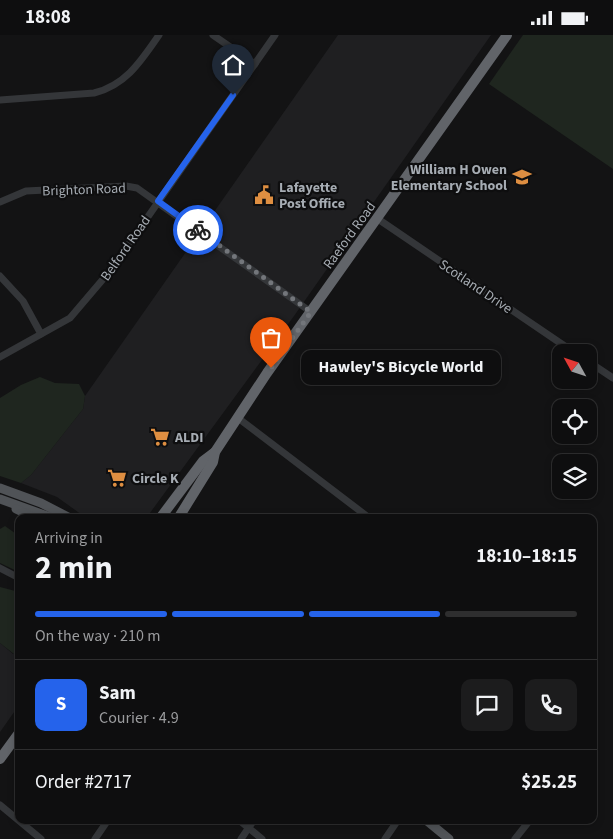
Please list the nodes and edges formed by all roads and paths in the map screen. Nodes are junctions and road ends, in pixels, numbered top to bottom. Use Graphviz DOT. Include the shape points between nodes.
graph roads {
  1 [pos="158,35"];
  2 [pos="214,35"];
  3 [pos="275,35"];
  4 [pos="507,35"];
  5 [pos="255,64"];
  6 [pos="0,100"];
  7 [pos="0,201"];
  8 [pos="158,201"];
  9 [pos="378,219"];
  10 [pos="0,276"];
  11 [pos="311,312"];
  12 [pos="41,334"];
  13 [pos="562,344"];
  14 [pos="0,357"];
  15 [pos="598,368"];
  16 [pos="613,378"];
  17 [pos="238,417"];
  18 [pos="215,451"];
  19 [pos="0,487"];
  20 [pos="0,500"];
  21 [pos="28,514"];
  22 [pos="41,514"];
  23 [pos="62,514"];
  24 [pos="163,514"];
  25 [pos="180,514"];
  26 [pos="364,514"];
  27 [pos="0,568"];
  28 [pos="15,576"];
  29 [pos="15,738"];
  30 [pos="0,759"];
  31 [pos="0,805"];
  32 [pos="15,817"];
  33 [pos="23,824"];
  34 [pos="105,824"];
  35 [pos="244,824"];
  36 [pos="252,824"];
  37 [pos="395,824"];
  38 [pos="431,824"];
  39 [pos="527,824"];
  40 [pos="249,828"];
  41 [pos="41,839"];
  42 [pos="95,839"];
  43 [pos="241,839"];
  44 [pos="262,839"];
  45 [pos="384,839"];
  46 [pos="449,839"];
  47 [pos="515,839"];
  1 -- 6 [label="street" via="132,72 109,88 94,93"];
  2 -- 5 [label="street"];
  3 -- 5 [label="street, Belford Road"];
  4 -- 9 [label="highway, Raeford Road"];
  5 -- 8 [label="street, Belford Road"];
  7 -- 8 [label="street, Brighton Road" via="26,191 126,186 141,189"];
  8 -- 11 [label="street, Brighton Road"];
  8 -- 12 [label="street, Belford Road" via="81,308 61,324"];
  9 -- 11 [label="highway, Raeford Road"];
  9 -- 13 [label="street, Scotland Drive"];
  10 -- 12 [label="street" via="23,301"];
  11 -- 17 [label="highway, Raeford Road"];
  12 -- 14 [label="street, Belford Road"];
  15 -- 16 [label="street"];
  17 -- 18 [label="highway, Raeford Road"];
  17 -- 26 [label="street"];
  18 -- 24 [label="highway, Raeford Road" via="203,461"];
  18 -- 25 [label="highway, Raeford Road" via="213,462"];
  19 -- 23 [label="main road"];
  20 -- 21 [label="main road"];
  20 -- 22 [label="main road"];
  27 -- 28 [label="street"];
  29 -- 30 [label="highway"];
  31 -- 32 [label="street"];
  33 -- 41 [label="street"];
  34 -- 42 [label="street"];
  35 -- 40 [label="street"];
  36 -- 40 [label="street"];
  37 -- 45 [label="street"];
  38 -- 46 [label="main road"];
  39 -- 47 [label="street"];
  40 -- 43 [label="street"];
  40 -- 44 [label="street"];
}
